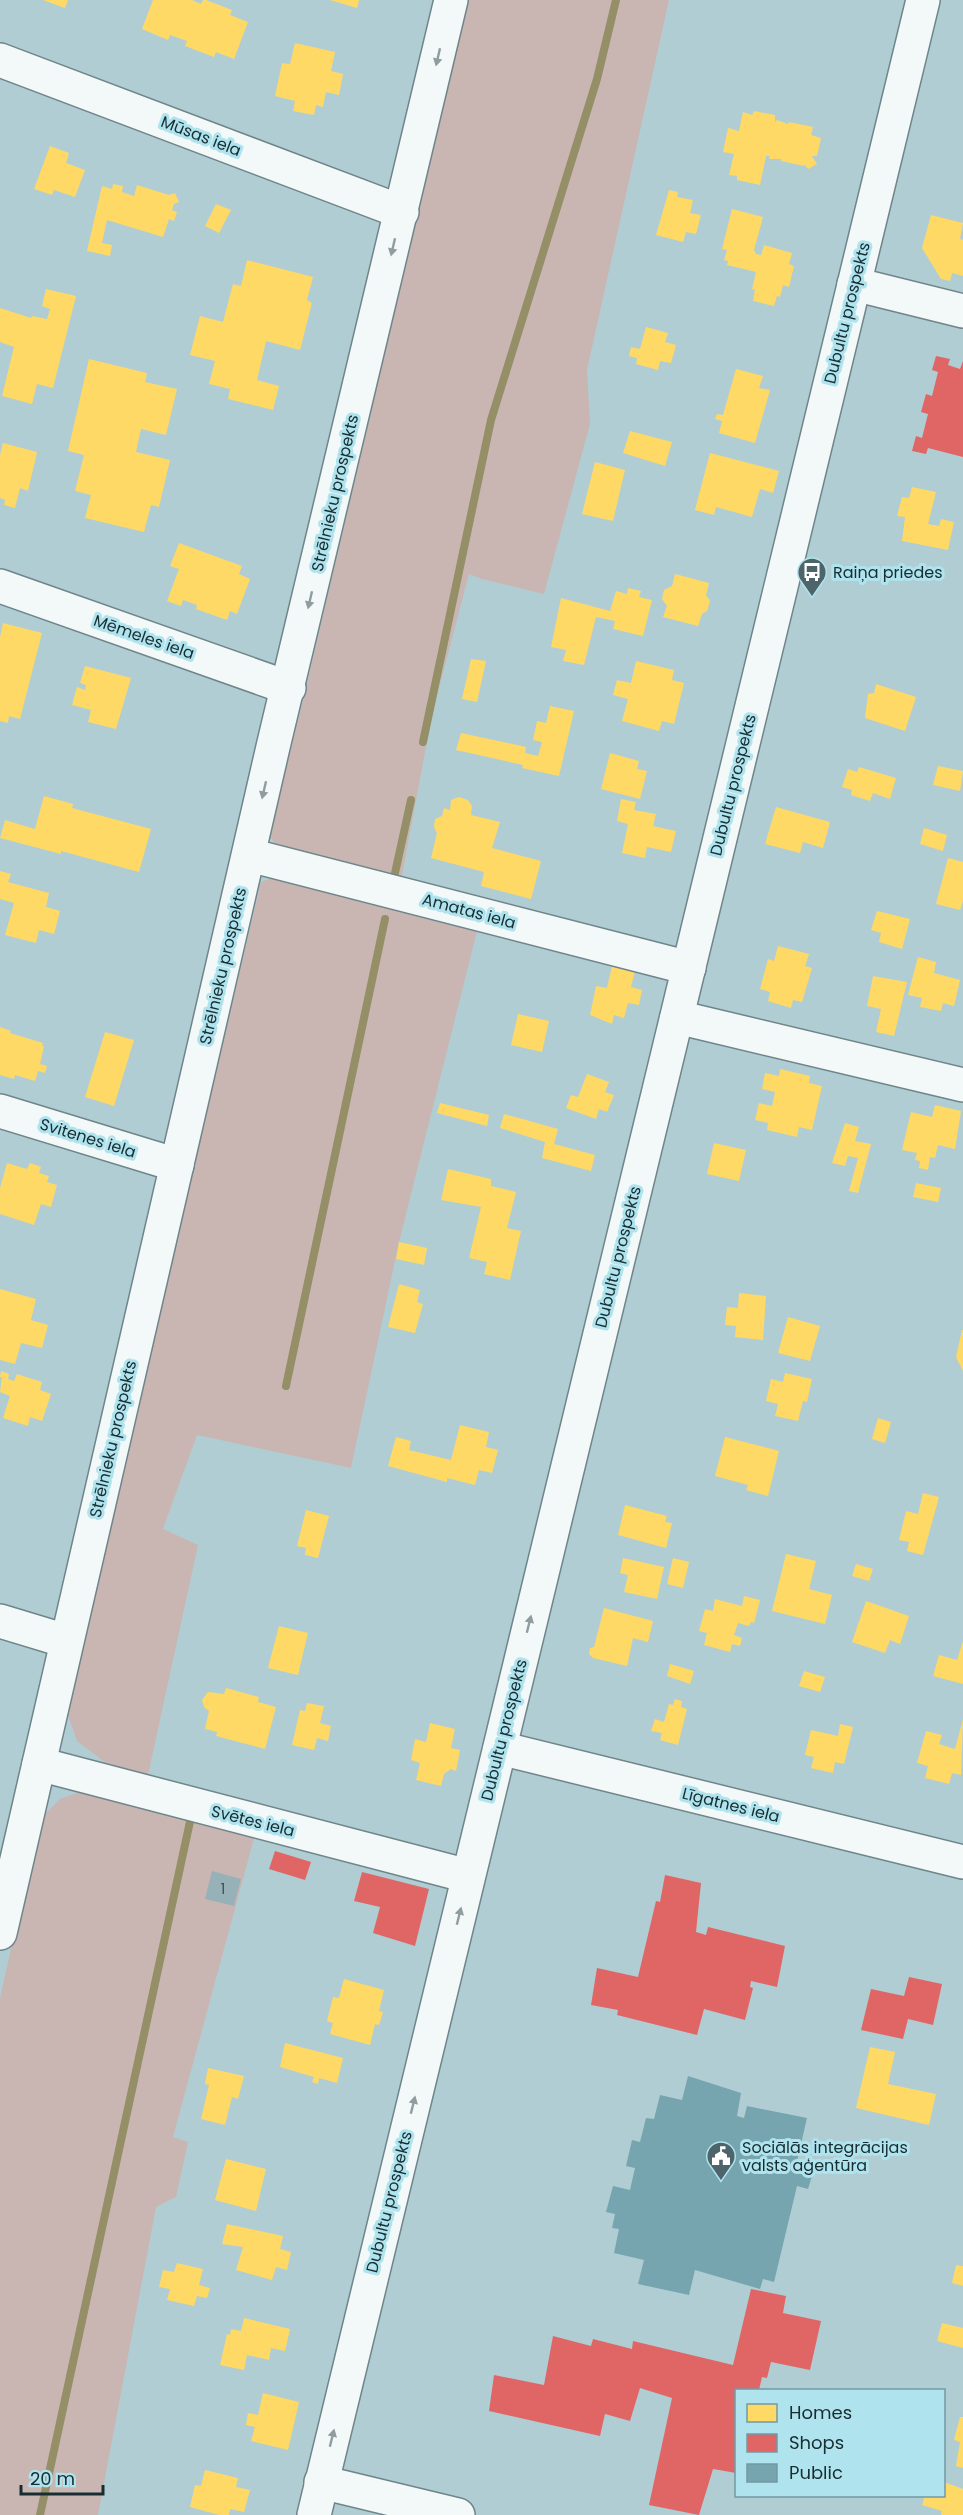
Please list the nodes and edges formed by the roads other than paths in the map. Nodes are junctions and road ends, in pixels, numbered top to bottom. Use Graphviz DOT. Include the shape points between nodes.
graph roads {
  1 [pos="451,0"];
  2 [pos="923,0"];
  3 [pos="0,60"];
  4 [pos="402,212"];
  5 [pos="854,284"];
  6 [pos="963,311"];
  7 [pos="0,586"];
  8 [pos="289,688"];
  9 [pos="249,855"];
  10 [pos="689,968"];
  11 [pos="676,1017"];
  12 [pos="963,1085"];
  13 [pos="0,1111"];
  14 [pos="177,1165"];
  15 [pos="0,1621"];
  16 [pos="66,1641"];
  17 [pos="500,1748"];
  18 [pos="39,1764"];
  19 [pos="963,1862"];
  20 [pos="468,1876"];
  21 [pos="0,1933"];
  22 [pos="321,2482"];
  23 [pos="314,2515"];
  24 [pos="458,2515"];
  1 -- 4 [label="main road, Strēlnieku prospekts, one-way"];
  2 -- 5 [label="main road, Dubultu prospekts"];
  3 -- 4 [label="main road, Mūsas iela"];
  4 -- 8 [label="main road, Strēlnieku prospekts, one-way"];
  5 -- 6 [label="main road"];
  5 -- 10 [label="main road, Dubultu prospekts"];
  7 -- 8 [label="main road, Mēmeles iela"];
  8 -- 9 [label="main road, Strēlnieku prospekts, one-way"];
  9 -- 10 [label="main road, Amatas iela"];
  9 -- 14 [label="main road, Strēlnieku prospekts"];
  10 -- 11 [label="main road, Dubultu prospekts"];
  11 -- 12 [label="main road"];
  17 -- 11 [label="main road, Dubultu prospekts, one-way"];
  13 -- 14 [label="main road, Svitenes iela"];
  14 -- 16 [label="main road, Strēlnieku prospekts"];
  15 -- 16 [label="main road"];
  16 -- 18 [label="main road, Strēlnieku prospekts"];
  17 -- 19 [label="main road, Līgatnes iela"];
  17 -- 20 [label="main road, Dubultu prospekts"];
  18 -- 20 [label="main road, Svētes iela"];
  18 -- 21 [label="main road, Strēlnieku prospekts"];
  22 -- 20 [label="main road, Dubultu prospekts, one-way"];
  22 -- 23 [label="main road, Dubultu prospekts"];
  22 -- 24 [label="main road"];
}
